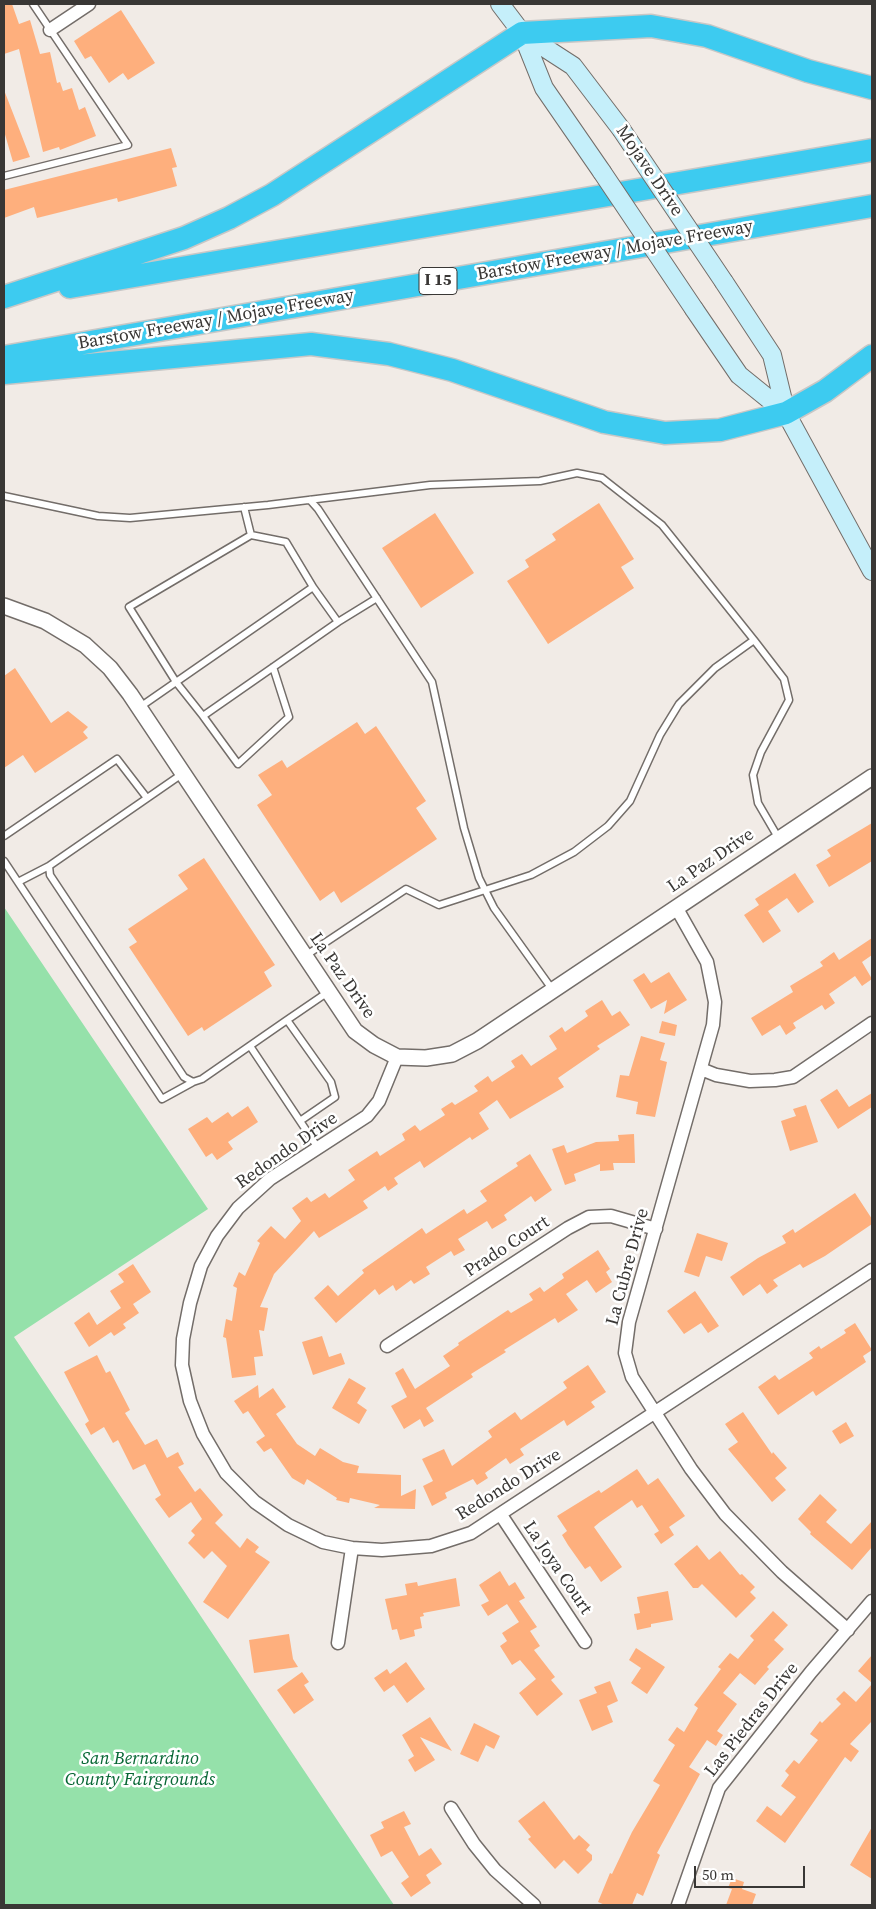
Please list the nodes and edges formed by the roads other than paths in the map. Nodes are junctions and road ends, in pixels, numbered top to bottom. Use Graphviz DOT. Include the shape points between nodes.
graph roads {
  1 [pos="33,4"];
  2 [pos="89,4"];
  3 [pos="500,4"];
  4 [pos="50,30"];
  5 [pos="522,34"];
  6 [pos="872,88"];
  7 [pos="872,150"];
  8 [pos="4,175"];
  9 [pos="872,206"];
  10 [pos="4,298"];
  11 [pos="4,356"];
  12 [pos="872,356"];
  13 [pos="4,373"];
  14 [pos="786,413"];
  15 [pos="4,496"];
  16 [pos="310,500"];
  17 [pos="244,507"];
  18 [pos="251,535"];
  19 [pos="872,571"];
  20 [pos="313,587"];
  21 [pos="377,598"];
  22 [pos="4,606"];
  23 [pos="338,622"];
  24 [pos="754,640"];
  25 [pos="273,667"];
  26 [pos="176,682"];
  27 [pos="139,708"];
  28 [pos="203,716"];
  29 [pos="183,774"];
  30 [pos="872,777"];
  31 [pos="147,798"];
  32 [pos="4,836"];
  33 [pos="779,839"];
  34 [pos="4,861"];
  35 [pos="49,866"];
  36 [pos="18,882"];
  37 [pos="485,889"];
  38 [pos="676,907"];
  39 [pos="305,956"];
  40 [pos="553,990"];
  41 [pos="329,991"];
  42 [pos="287,1020"];
  43 [pos="872,1023"];
  44 [pos="250,1046"];
  45 [pos="397,1057"];
  46 [pos="701,1068"];
  47 [pos="193,1082"];
  48 [pos="300,1121"];
  49 [pos="318,1148"];
  50 [pos="656,1229"];
  51 [pos="872,1270"];
  52 [pos="387,1346"];
  53 [pos="654,1412"];
  54 [pos="501,1514"];
  55 [pos="352,1548"];
  56 [pos="872,1601"];
  57 [pos="848,1630"];
  58 [pos="585,1642"];
  59 [pos="338,1643"];
  60 [pos="450,1808"];
  61 [pos="534,1905"];
  62 [pos="678,1905"];
  1 -- 4 [label="lane"];
  2 -- 4 [label="street"];
  3 -- 5 [label="main road, Mojave Drive"];
  4 -- 8 [label="lane" via="128,145"];
  5 -- 6 [label="highway" via="651,26 707,36 808,71"];
  5 -- 10 [label="highway" via="272,195 229,218 184,238"];
  5 -- 14 [label="main road, Mojave Drive, bridge" via="544,88 739,375"];
  5 -- 14 [label="main road, Mojave Drive, bridge" via="572,66 621,129 772,355"];
  7 -- 10 [label="highway"];
  9 -- 11 [label="highway, Barstow Freeway / Mojave Freeway / I 15"];
  12 -- 14 [label="highway" via="825,391"];
  13 -- 14 [label="highway" via="311,344 389,354 452,370 604,422 665,433 720,430"];
  14 -- 19 [label="main road, Mojave Drive"];
  15 -- 17 [label="lane" via="98,516 130,518"];
  16 -- 17 [label="lane"];
  16 -- 21 [label="lane"];
  16 -- 24 [label="lane" via="430,486 540,481 577,473 602,478 662,525"];
  17 -- 18 [label="lane"];
  18 -- 20 [label="lane" via="286,542"];
  18 -- 26 [label="lane" via="129,607"];
  20 -- 23 [label="lane"];
  20 -- 26 [label="lane"];
  21 -- 23 [label="lane"];
  21 -- 37 [label="lane" via="432,682 464,828"];
  22 -- 27 [label="street, La Paz Drive" via="45,621 85,645 110,668"];
  23 -- 25 [label="lane"];
  24 -- 33 [label="lane" via="784,679 789,700 761,752 753,775 758,803"];
  24 -- 37 [label="lane" via="715,668 679,704 630,800 608,826 574,852 531,875"];
  25 -- 28 [label="lane"];
  25 -- 28 [label="lane" via="289,716 238,764"];
  26 -- 27 [label="lane"];
  26 -- 28 [label="lane"];
  27 -- 29 [label="street, La Paz Drive"];
  29 -- 31 [label="lane"];
  29 -- 39 [label="street, La Paz Drive"];
  30 -- 33 [label="street, La Paz Drive"];
  31 -- 32 [label="lane" via="117,758"];
  31 -- 35 [label="lane"];
  33 -- 38 [label="street, La Paz Drive"];
  34 -- 36 [label="lane"];
  35 -- 36 [label="lane"];
  35 -- 47 [label="lane" via="50,875 87,933 184,1077"];
  36 -- 47 [label="lane" via="162,1099"];
  37 -- 39 [label="lane" via="439,905 406,889"];
  37 -- 40 [label="lane" via="494,908"];
  38 -- 40 [label="street, La Paz Drive"];
  38 -- 46 [label="street, La Cubre Drive" via="704,955 713,982 713,1025"];
  39 -- 41 [label="street, La Paz Drive"];
  40 -- 45 [label="street, La Paz Drive" via="452,1054 426,1058"];
  41 -- 42 [label="lane"];
  41 -- 45 [label="street, La Paz Drive" via="355,1031"];
  42 -- 44 [label="lane"];
  42 -- 48 [label="lane" via="331,1082 336,1097"];
  43 -- 46 [label="street" via="793,1077 750,1081 716,1075"];
  44 -- 47 [label="lane"];
  44 -- 48 [label="lane"];
  45 -- 49 [label="street, Redondo Drive" via="379,1101 367,1116"];
  46 -- 50 [label="street, La Cubre Drive"];
  48 -- 49 [label="lane"];
  49 -- 55 [label="street, Redondo Drive" via="264,1185 238,1208 217,1236 202,1266 190,1303 182,1365 190,1401 203,1434 226,1473 255,1502 288,1525 323,1542"];
  50 -- 52 [label="street, Prado Court" via="611,1216 589,1217"];
  50 -- 53 [label="street, La Cubre Drive" via="628,1322 625,1353 632,1377"];
  51 -- 53 [label="street, Redondo Drive"];
  53 -- 54 [label="street, Redondo Drive"];
  53 -- 57 [label="street, La Cubre Drive" via="725,1514 782,1572"];
  54 -- 55 [label="street, Redondo Drive" via="471,1533 431,1546 382,1550"];
  54 -- 58 [label="street, La Joya Court"];
  55 -- 59 [label="street"];
  56 -- 57 [label="street, Las Piedras Drive"];
  57 -- 62 [label="street, Las Piedras Drive" via="719,1788"];
  60 -- 61 [label="street" via="495,1870"];
}
